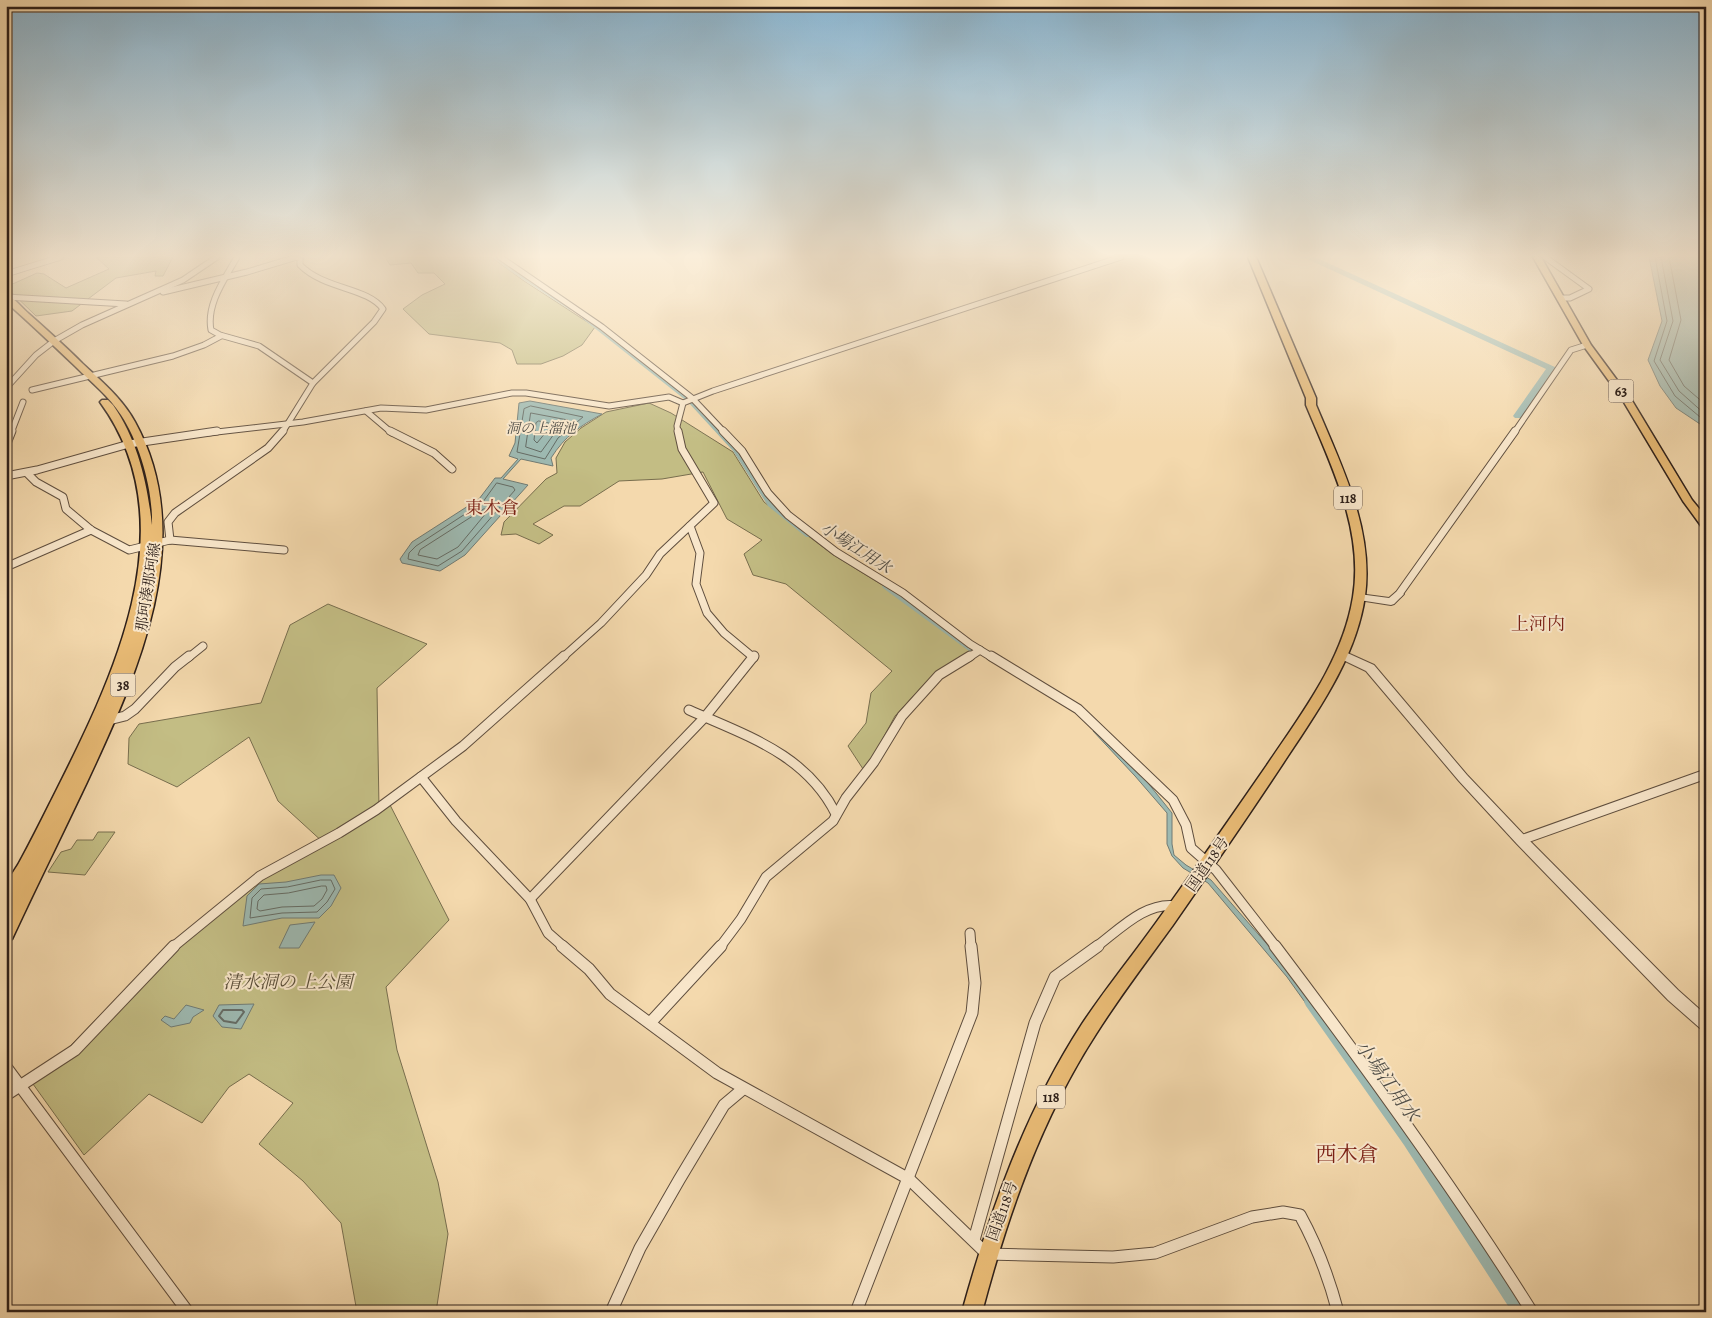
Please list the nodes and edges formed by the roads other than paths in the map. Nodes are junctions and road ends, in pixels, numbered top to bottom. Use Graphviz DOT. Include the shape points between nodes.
graph roads {
  1 [pos="20,319"];
  2 [pos="27,319"];
  3 [pos="99,319"];
  4 [pos="210,319"];
  5 [pos="376,319"];
  6 [pos="590,319"];
  7 [pos="935,319"];
  8 [pos="1271,319"];
  9 [pos="1278,319"];
  10 [pos="1572,319"];
  11 [pos="221,336"];
  12 [pos="50,343"];
  13 [pos="1587,345"];
  14 [pos="88,378"];
  15 [pos="313,383"];
  16 [pos="6,388"];
  17 [pos="32,390"];
  18 [pos="688,400"];
  19 [pos="23,402"];
  20 [pos="1311,405"];
  21 [pos="366,411"];
  22 [pos="288,424"];
  23 [pos="135,443"];
  24 [pos="6,446"];
  25 [pos="452,469"];
  26 [pos="27,473"];
  27 [pos="6,476"];
  28 [pos="1706,525"];
  29 [pos="690,526"];
  30 [pos="91,530"];
  31 [pos="170,540"];
  32 [pos="151,545"];
  33 [pos="284,550"];
  34 [pos="6,567"];
  35 [pos="1400,594"];
  36 [pos="1359,597"];
  37 [pos="203,646"];
  38 [pos="977,652"];
  39 [pos="1343,655"];
  40 [pos="689,710"];
  41 [pos="705,717"];
  42 [pos="109,720"];
  43 [pos="1706,774"];
  44 [pos="421,777"];
  45 [pos="836,814"];
  46 [pos="1521,840"];
  47 [pos="1206,863"];
  48 [pos="530,899"];
  49 [pos="6,902"];
  50 [pos="1178,906"];
  51 [pos="970,933"];
  52 [pos="6,934"];
  53 [pos="650,1023"];
  54 [pos="1706,1024"];
  55 [pos="6,1067"];
  56 [pos="21,1086"];
  57 [pos="743,1089"];
  58 [pos="6,1095"];
  59 [pos="909,1179"];
  60 [pos="974,1240"];
  61 [pos="987,1254"];
  62 [pos="188,1312"];
  63 [pos="611,1312"];
  64 [pos="856,1312"];
  65 [pos="972,1312"];
  66 [pos="1338,1312"];
  67 [pos="1532,1312"];
  1 -- 12 [label="main road, 那珂湊那珂線 / 38"];
  2 -- 12 [label="main road, 那珂湊那珂線 / 38"];
  3 -- 12 [label="street"];
  4 -- 11 [label="street" via="211,330"];
  5 -- 15 [label="street"];
  6 -- 18 [label="street"];
  7 -- 18 [label="street"];
  8 -- 20 [label="main road, 国道118号 / 118" via="1303,398"];
  9 -- 20 [label="main road, 国道118号 / 118" via="1311,398"];
  10 -- 13 [label="main road, 63"];
  11 -- 14 [label="street" via="174,356"];
  11 -- 15 [label="street" via="266,348"];
  12 -- 14 [label="main road, 那珂湊那珂線 / 38"];
  12 -- 16 [label="street"];
  13 -- 28 [label="main road, 63" via="1626,399"];
  13 -- 35 [label="street" via="1571,350"];
  14 -- 17 [label="street"];
  14 -- 23 [label="main road, 那珂湊那珂線 / 38"];
  15 -- 22 [label="street"];
  18 -- 21 [label="street" via="664,398 609,406 516,393 426,410 386,408"];
  18 -- 29 [label="street" via="677,426 682,449 714,504"];
  18 -- 38 [label="street" via="742,451 768,493 788,515 836,552 903,593"];
  19 -- 24 [label="street"];
  20 -- 36 [label="main road, 国道118号 / 118" via="1351,506 1360,548"];
  21 -- 22 [label="street"];
  21 -- 25 [label="street" via="395,434 429,449 448,462"];
  22 -- 23 [label="street"];
  22 -- 31 [label="street" via="268,448 176,513 168,522"];
  23 -- 26 [label="street"];
  23 -- 32 [label="main road, 那珂湊那珂線 / 38" via="148,459 156,502"];
  26 -- 27 [label="street"];
  26 -- 30 [label="street" via="63,497 66,509"];
  29 -- 41 [label="street" via="700,553 696,584 706,613 724,633 755,657"];
  29 -- 44 [label="street" via="660,554 646,575 596,628 463,746"];
  30 -- 32 [label="street" via="129,550"];
  30 -- 34 [label="street"];
  31 -- 32 [label="street"];
  31 -- 33 [label="street"];
  32 -- 42 [label="main road, 那珂湊那珂線 / 38" via="155,562 144,626"];
  32 -- 49 [label="main road, 那珂湊那珂線 / 38" via="136,615 112,688"];
  35 -- 36 [label="street" via="1391,602"];
  36 -- 39 [label="main road, 国道118号 / 118"];
  37 -- 42 [label="street" via="175,667 135,709"];
  38 -- 45 [label="street" via="940,675 902,716"];
  38 -- 47 [label="street" via="1062,698 1091,718 1173,800 1186,825 1191,848"];
  39 -- 46 [label="street" via="1366,664 1374,672 1444,756"];
  39 -- 47 [label="main road, 国道118号 / 118" via="1314,707"];
  40 -- 41 [label="street"];
  41 -- 45 [label="street" via="767,746 793,764 819,784 831,800"];
  41 -- 48 [label="street"];
  42 -- 52 [label="main road, 那珂湊那珂線 / 38"];
  43 -- 46 [label="street"];
  44 -- 48 [label="street" via="456,821"];
  44 -- 56 [label="street" via="376,810 260,876 239,892 175,945 75,1050"];
  45 -- 53 [label="street" via="833,821 766,877 714,955"];
  46 -- 54 [label="street" via="1673,995"];
  47 -- 50 [label="main road, 国道118号 / 118"];
  47 -- 67 [label="street" via="1216,870 1246,907 1331,1020 1481,1231"];
  48 -- 53 [label="street" via="548,934 589,969 610,994"];
  50 -- 60 [label="street" via="1164,904 1145,911 1055,977 1036,1023"];
  50 -- 61 [label="main road, 国道118号 / 118" via="1081,1041 1022,1158"];
  51 -- 59 [label="street" via="975,983 972,1013"];
  53 -- 57 [label="street" via="694,1058"];
  55 -- 56 [label="street"];
  56 -- 58 [label="street"];
  56 -- 62 [label="street"];
  57 -- 59 [label="street"];
  57 -- 63 [label="street" via="724,1105 679,1180 640,1248"];
  59 -- 60 [label="street"];
  59 -- 64 [label="street"];
  60 -- 61 [label="street"];
  61 -- 65 [label="main road, 国道118号 / 118"];
  61 -- 66 [label="street" via="1113,1258 1155,1254 1252,1217 1283,1212 1300,1215 1310,1233 1324,1264"];
}
